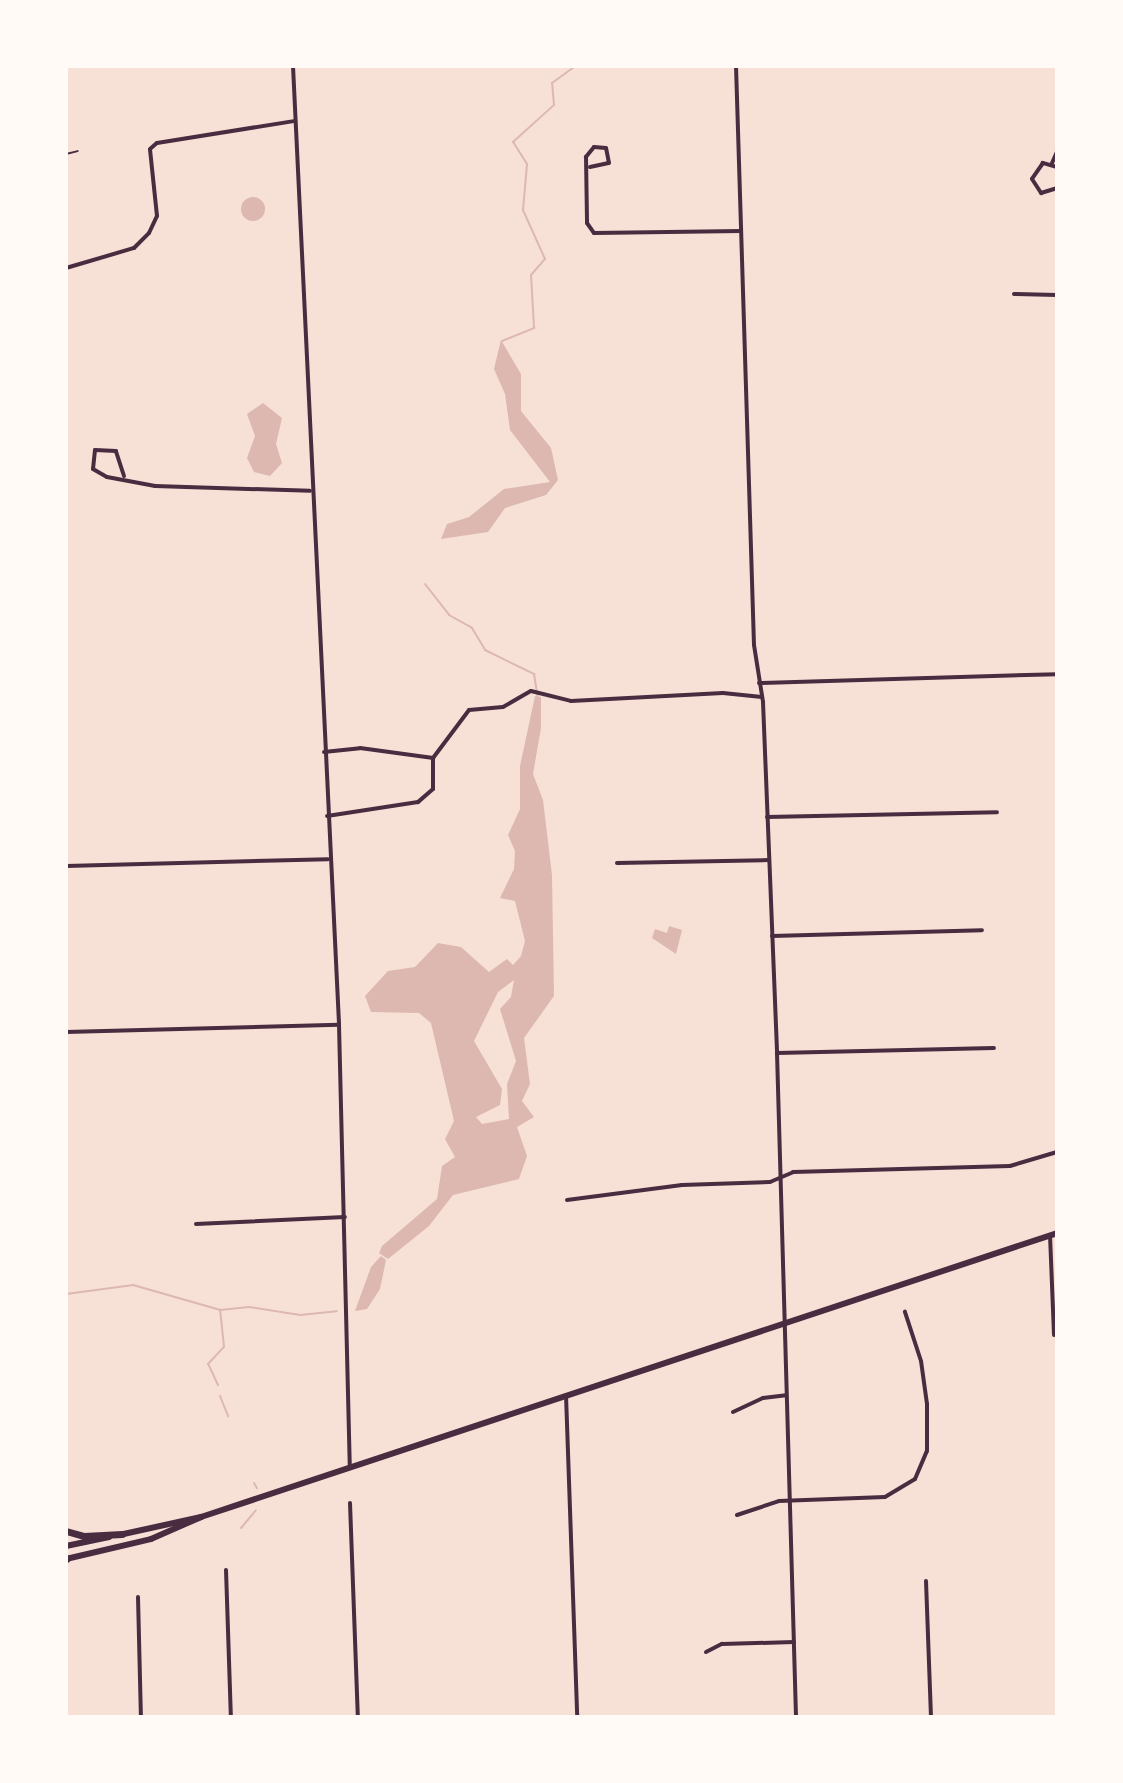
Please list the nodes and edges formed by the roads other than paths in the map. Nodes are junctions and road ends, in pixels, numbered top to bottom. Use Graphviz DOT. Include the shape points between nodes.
graph roads {
  1 [pos="293,66"];
  2 [pos="736,66"];
  3 [pos="295,121"];
  4 [pos="78,150"];
  5 [pos="1057,152"];
  6 [pos="66,154"];
  7 [pos="1052,163"];
  8 [pos="590,167"];
  9 [pos="1057,167"];
  10 [pos="1057,188"];
  11 [pos="741,231"];
  12 [pos="66,268"];
  13 [pos="1014,294"];
  14 [pos="1057,295"];
  15 [pos="124,476"];
  16 [pos="310,491"];
  17 [pos="1057,674"];
  18 [pos="759,683"];
  19 [pos="762,697"];
  20 [pos="324,752"];
  21 [pos="433,758"];
  22 [pos="997,812"];
  23 [pos="327,816"];
  24 [pos="767,817"];
  25 [pos="328,859"];
  26 [pos="769,860"];
  27 [pos="617,863"];
  28 [pos="66,866"];
  29 [pos="982,930"];
  30 [pos="771,936"];
  31 [pos="339,1025"];
  32 [pos="66,1032"];
  33 [pos="994,1048"];
  34 [pos="777,1053"];
  35 [pos="1057,1152"];
  36 [pos="780,1178"];
  37 [pos="567,1200"];
  38 [pos="345,1217"];
  39 [pos="196,1224"];
  40 [pos="1054,1234"];
  41 [pos="905,1312"];
  42 [pos="785,1322"];
  43 [pos="1056,1335"];
  44 [pos="566,1395"];
  45 [pos="786,1395"];
  46 [pos="1056,1397"];
  47 [pos="733,1412"];
  48 [pos="1057,1425"];
  49 [pos="350,1468"];
  50 [pos="789,1501"];
  51 [pos="350,1503"];
  52 [pos="737,1515"];
  53 [pos="201,1517"];
  54 [pos="66,1531"];
  55 [pos="122,1534"];
  56 [pos="66,1546"];
  57 [pos="66,1559"];
  58 [pos="226,1570"];
  59 [pos="926,1581"];
  60 [pos="138,1597"];
  61 [pos="794,1642"];
  62 [pos="706,1652"];
  63 [pos="141,1717"];
  64 [pos="231,1717"];
  65 [pos="358,1717"];
  66 [pos="577,1717"];
  67 [pos="796,1717"];
  68 [pos="931,1717"];
  1 -- 3 [label="street"];
  2 -- 11 [label="street"];
  3 -- 12 [label="street" via="157,143 150,149 157,216 149,233 134,248"];
  3 -- 16 [label="street"];
  4 -- 6 [label="lane"];
  5 -- 7 [label="street"];
  7 -- 9 [label="street"];
  7 -- 10 [label="street" via="1037,165 1032,183 1045,193"];
  8 -- 8 [label="street" via="590,149 606,148 609,163"];
  8 -- 11 [label="street" via="587,223 594,233"];
  11 -- 18 [label="street"];
  13 -- 14 [label="street"];
  15 -- 15 [label="street" via="99,475 90,463 95,450 116,451"];
  15 -- 16 [label="street" via="155,486"];
  16 -- 20 [label="street"];
  17 -- 18 [label="street"];
  18 -- 19 [label="street"];
  19 -- 21 [label="street" via="723,693 571,701 531,691 503,707 469,711"];
  19 -- 24 [label="street"];
  20 -- 21 [label="street" via="360,748"];
  20 -- 23 [label="street"];
  21 -- 23 [label="street" via="433,789 418,802"];
  22 -- 24 [label="street"];
  23 -- 25 [label="street"];
  24 -- 26 [label="street"];
  25 -- 28 [label="street"];
  25 -- 31 [label="street"];
  26 -- 27 [label="street"];
  26 -- 30 [label="street"];
  29 -- 30 [label="street"];
  30 -- 34 [label="street"];
  31 -- 32 [label="street"];
  31 -- 38 [label="street"];
  33 -- 34 [label="street"];
  34 -- 36 [label="street"];
  35 -- 36 [label="street" via="1010,1166 793,1172"];
  36 -- 37 [label="street"];
  36 -- 42 [label="street"];
  38 -- 39 [label="street"];
  38 -- 49 [label="street"];
  40 -- 42 [label="main road"];
  40 -- 43 [label="street"];
  41 -- 50 [label="street" via="921,1361 927,1404 927,1451 919,1473 904,1488 885,1497"];
  42 -- 44 [label="main road"];
  42 -- 45 [label="street"];
  43 -- 46 [label="street"];
  44 -- 49 [label="main road"];
  44 -- 66 [label="street"];
  45 -- 47 [label="street" via="763,1398"];
  45 -- 50 [label="street"];
  46 -- 48 [label="street"];
  49 -- 53 [label="main road"];
  50 -- 52 [label="street"];
  50 -- 61 [label="street"];
  51 -- 65 [label="street"];
  53 -- 55 [label="main road"];
  53 -- 57 [label="main road" via="151,1539"];
  54 -- 55 [label="highway"];
  55 -- 56 [label="main road"];
  58 -- 64 [label="street"];
  59 -- 68 [label="street"];
  60 -- 63 [label="street"];
  61 -- 62 [label="street" via="722,1644"];
  61 -- 67 [label="street"];
}
